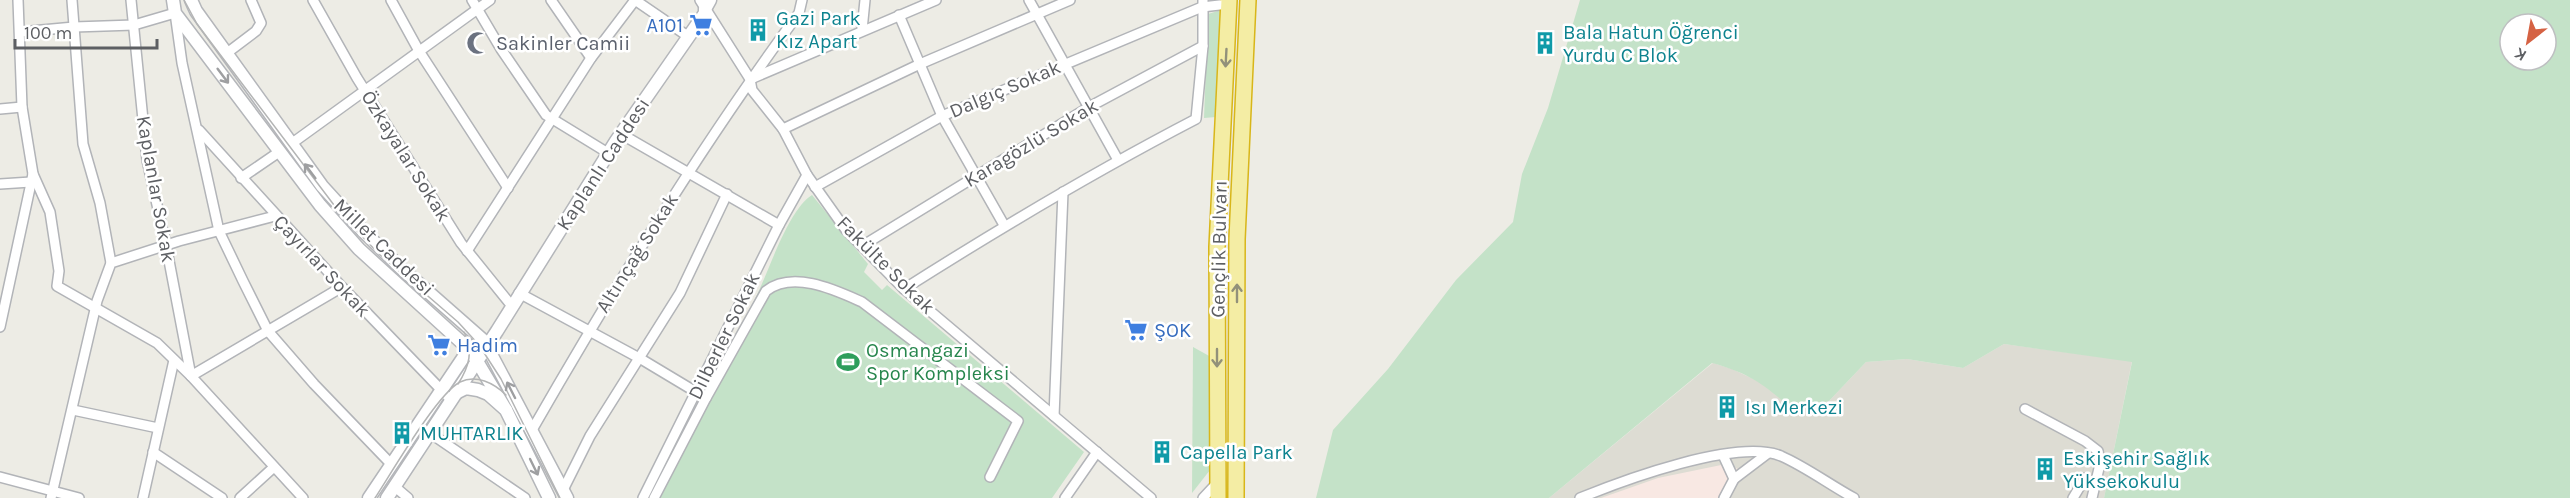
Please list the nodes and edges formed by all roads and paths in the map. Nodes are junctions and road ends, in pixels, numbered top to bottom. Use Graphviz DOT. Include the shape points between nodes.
graph roads {
  1 [pos="18,0"];
  2 [pos="72,0"];
  3 [pos="131,0"];
  4 [pos="172,0"];
  5 [pos="191,0"];
  6 [pos="251,0"];
  7 [pos="313,0"];
  8 [pos="391,0"];
  9 [pos="472,0"];
  10 [pos="489,0"];
  11 [pos="551,0"];
  12 [pos="635,0"];
  13 [pos="802,0"];
  14 [pos="865,0"];
  15 [pos="936,0"];
  16 [pos="1029,0"];
  17 [pos="1070,0"];
  18 [pos="1248,0"];
  19 [pos="1228,2"];
  20 [pos="705,3"];
  21 [pos="1202,4"];
  22 [pos="477,9"];
  23 [pos="175,13"];
  24 [pos="899,15"];
  25 [pos="1037,15"];
  26 [pos="134,26"];
  27 [pos="74,27"];
  28 [pos="862,30"];
  29 [pos="20,32"];
  30 [pos="689,37"];
  31 [pos="1203,46"];
  32 [pos="419,51"];
  33 [pos="227,52"];
  34 [pos="591,58"];
  35 [pos="920,64"];
  36 [pos="1064,64"];
  37 [pos="750,79"];
  38 [pos="364,90"];
  39 [pos="22,107"];
  40 [pos="1089,107"];
  41 [pos="0,109"];
  42 [pos="942,116"];
  43 [pos="552,119"];
  44 [pos="197,128"];
  45 [pos="783,129"];
  46 [pos="621,134"];
  47 [pos="291,144"];
  48 [pos="279,152"];
  49 [pos="608,153"];
  50 [pos="1118,160"];
  51 [pos="687,172"];
  52 [pos="807,175"];
  53 [pos="975,176"];
  54 [pos="32,178"];
  55 [pos="241,178"];
  56 [pos="0,184"];
  57 [pos="815,187"];
  58 [pos="508,188"];
  59 [pos="1063,192"];
  60 [pos="727,194"];
  61 [pos="275,216"];
  62 [pos="779,225"];
  63 [pos="1004,225"];
  64 [pos="219,231"];
  65 [pos="166,245"];
  66 [pos="862,246"];
  67 [pos="467,251"];
  68 [pos="111,263"];
  69 [pos="342,288"];
  70 [pos="904,289"];
  71 [pos="519,293"];
  72 [pos="511,306"];
  73 [pos="95,308"];
  74 [pos="0,327"];
  75 [pos="268,331"];
  76 [pos="589,331"];
  77 [pos="485,344"];
  78 [pos="474,356"];
  79 [pos="641,359"];
  80 [pos="174,360"];
  81 [pos="191,376"];
  82 [pos="441,390"];
  83 [pos="696,393"];
  84 [pos="454,397"];
  85 [pos="706,398"];
  86 [pos="2025,409"];
  87 [pos="73,410"];
  88 [pos="506,410"];
  89 [pos="1054,416"];
  90 [pos="158,428"];
  91 [pos="532,430"];
  92 [pos="430,433"];
  93 [pos="153,452"];
  94 [pos="1097,452"];
  95 [pos="1767,454"];
  96 [pos="1723,455"];
  97 [pos="392,465"];
  98 [pos="274,467"];
  99 [pos="0,477"];
  100 [pos="990,477"];
  101 [pos="1734,478"];
  102 [pos="2085,478"];
  103 [pos="1218,482"];
  104 [pos="394,486"];
  105 [pos="52,494"];
  106 [pos="566,494"];
  107 [pos="1592,496"];
  108 [pos="79,498"];
  109 [pos="142,498"];
  110 [pos="222,498"];
  111 [pos="240,498"];
  112 [pos="303,498"];
  113 [pos="369,498"];
  114 [pos="387,498"];
  115 [pos="408,498"];
  116 [pos="525,498"];
  117 [pos="549,498"];
  118 [pos="643,498"];
  119 [pos="654,498"];
  120 [pos="1066,498"];
  121 [pos="1152,498"];
  122 [pos="1203,498"];
  123 [pos="1218,498"];
  124 [pos="1236,498"];
  125 [pos="1580,498"];
  126 [pos="1724,498"];
  127 [pos="1854,498"];
  128 [pos="2073,498"];
  129 [pos="2092,498"];
  1 -- 29 [label="street"];
  2 -- 27 [label="street"];
  3 -- 26 [label="street, Kaplanlar Sokak"];
  4 -- 23 [label="main road, Millet Caddesi"];
  5 -- 33 [label="main road, Millet Caddesi"];
  6 -- 33 [label="street" via="261,22 256,31"];
  7 -- 38 [label="street, Özkayalar Sokak"];
  8 -- 32 [label="street"];
  9 -- 22 [label="street"];
  10 -- 22 [label="street"];
  11 -- 34 [label="street"];
  12 -- 30 [label="street"];
  12 -- 34 [label="street"];
  13 -- 37 [label="street, Altınçağ Sokak" via="799,13"];
  14 -- 28 [label="street"];
  15 -- 24 [label="street"];
  16 -- 25 [label="street"];
  17 -- 25 [label="street"];
  124 -- 18 [label="highway, Gençlik Bulvarı, one-way" via="1237,239"];
  19 -- 21 [label="street, Dalgıç Sokak"];
  19 -- 103 [label="highway, Gençlik Bulvarı, one-way" via="1217,247"];
  20 -- 30 [label="main road, Kaplanlı Caddesi" via="705,13"];
  20 -- 37 [label="street, Fakülte Sokak"];
  21 -- 31 [label="street"];
  21 -- 36 [label="street, Dalgıç Sokak"];
  22 -- 32 [label="street"];
  22 -- 43 [label="street"];
  23 -- 26 [label="street"];
  23 -- 44 [label="street"];
  23 -- 48 [label="main road, Millet Caddesi, one-way"];
  24 -- 28 [label="street"];
  24 -- 35 [label="street"];
  25 -- 35 [label="street"];
  25 -- 36 [label="street"];
  26 -- 27 [label="street"];
  26 -- 65 [label="street, Kaplanlar Sokak" via="147,160"];
  27 -- 29 [label="street"];
  27 -- 68 [label="street" via="83,144 100,203"];
  28 -- 37 [label="street"];
  29 -- 39 [label="street"];
  30 -- 46 [label="main road, Kaplanlı Caddesi"];
  31 -- 40 [label="street, Karagözlü Sokak"];
  31 -- 50 [label="street" via="1196,119"];
  32 -- 38 [label="street"];
  32 -- 58 [label="street"];
  33 -- 47 [label="main road, Millet Caddesi"];
  34 -- 43 [label="street"];
  35 -- 42 [label="street"];
  35 -- 45 [label="street"];
  36 -- 40 [label="street"];
  36 -- 42 [label="street, Dalgıç Sokak"];
  37 -- 45 [label="street, Fakülte Sokak" via="752,90"];
  37 -- 51 [label="street, Altınçağ Sokak"];
  38 -- 47 [label="street"];
  38 -- 67 [label="street, Özkayalar Sokak"];
  39 -- 41 [label="street"];
  39 -- 54 [label="street"];
  40 -- 50 [label="street"];
  40 -- 53 [label="street, Karagözlü Sokak"];
  42 -- 53 [label="street"];
  42 -- 57 [label="street, Dalgıç Sokak"];
  43 -- 49 [label="street"];
  43 -- 58 [label="street"];
  44 -- 55 [label="street, Çayırlar Sokak"];
  44 -- 64 [label="street"];
  45 -- 52 [label="street, Fakülte Sokak"];
  46 -- 49 [label="main road, Kaplanlı Caddesi"];
  46 -- 51 [label="street"];
  77 -- 47 [label="main road, Millet Caddesi, one-way" via="363,231"];
  48 -- 55 [label="street"];
  48 -- 78 [label="main road, Millet Caddesi" via="359,249"];
  49 -- 71 [label="main road, Kaplanlı Caddesi"];
  50 -- 59 [label="street"];
  51 -- 60 [label="street"];
  51 -- 76 [label="street, Altınçağ Sokak"];
  52 -- 57 [label="street, Fakülte Sokak"];
  52 -- 62 [label="street, Dilberler Sokak"];
  53 -- 63 [label="street"];
  53 -- 66 [label="street, Karagözlü Sokak"];
  54 -- 56 [label="street"];
  54 -- 73 [label="street" via="50,212 57,286"];
  54 -- 74 [label="street"];
  55 -- 61 [label="street, Çayırlar Sokak"];
  57 -- 66 [label="street, Fakülte Sokak"];
  58 -- 67 [label="street"];
  59 -- 63 [label="street"];
  59 -- 89 [label="street"];
  60 -- 62 [label="street"];
  60 -- 79 [label="street" via="680,293"];
  61 -- 64 [label="street"];
  61 -- 69 [label="street, Çayırlar Sokak"];
  62 -- 83 [label="street, Dilberler Sokak"];
  63 -- 70 [label="street"];
  64 -- 65 [label="street"];
  64 -- 75 [label="street"];
  65 -- 68 [label="street"];
  65 -- 81 [label="street, Kaplanlar Sokak"];
  66 -- 70 [label="street, Fakülte Sokak"];
  67 -- 72 [label="street, Özkayalar Sokak"];
  68 -- 73 [label="street"];
  69 -- 75 [label="street"];
  69 -- 82 [label="street, Çayırlar Sokak"];
  70 -- 89 [label="street, Fakülte Sokak"];
  71 -- 72 [label="main road, Kaplanlı Caddesi"];
  71 -- 76 [label="street"];
  72 -- 77 [label="main road, Kaplanlı Caddesi"];
  73 -- 80 [label="street" via="157,343"];
  73 -- 87 [label="street"];
  75 -- 81 [label="street"];
  75 -- 97 [label="street"];
  76 -- 79 [label="street"];
  76 -- 91 [label="street, Altınçağ Sokak"];
  77 -- 78 [label="main road, Kaplanlı Caddesi"];
  91 -- 77 [label="main road, Millet Caddesi, one-way"];
  78 -- 82 [label="main road, Kaplanlı Caddesi" via="463,358"];
  78 -- 84 [label="main road, Kaplanlı Caddesi"];
  78 -- 88 [label="main road, Millet Caddesi"];
  79 -- 83 [label="street"];
  79 -- 106 [label="street" via="590,436"];
  80 -- 81 [label="street"];
  80 -- 90 [label="street"];
  81 -- 98 [label="street"];
  82 -- 84 [label="street, Çayırlar Sokak"];
  82 -- 97 [label="main road, Kaplanlı Caddesi"];
  83 -- 85 [label="street"];
  83 -- 118 [label="street, Dilberler Sokak"];
  84 -- 88 [label="main road, Millet Caddesi" via="466,388 478,390"];
  84 -- 92 [label="main road, Kaplanlı Caddesi"];
  85 -- 100 [label="street" via="766,291 784,282 834,290 862,302 1018,421"];
  85 -- 119 [label="street"];
  86 -- 129 [label="street" via="2098,451 2099,473"];
  87 -- 90 [label="street"];
  87 -- 105 [label="street"];
  88 -- 117 [label="main road, Millet Caddesi, one-way"];
  89 -- 94 [label="street, Fakülte Sokak"];
  90 -- 93 [label="street"];
  91 -- 106 [label="main road, Millet Caddesi"];
  92 -- 104 [label="main road, Kaplanlı Caddesi"];
  92 -- 116 [label="street"];
  93 -- 109 [label="street"];
  93 -- 110 [label="street"];
  94 -- 120 [label="street"];
  94 -- 121 [label="street, Fakülte Sokak"];
  95 -- 96 [label="street"];
  95 -- 101 [label="street"];
  95 -- 127 [label="street" via="1780,456"];
  96 -- 101 [label="street"];
  96 -- 107 [label="street" via="1662,469"];
  97 -- 113 [label="main road, Kaplanlı Caddesi"];
  98 -- 111 [label="street"];
  98 -- 112 [label="street"];
  99 -- 105 [label="street"];
  101 -- 126 [label="street"];
  102 -- 128 [label="street"];
  103 -- 122 [label="street"];
  103 -- 123 [label="highway, Gençlik Bulvarı"];
  104 -- 114 [label="main road, Kaplanlı Caddesi"];
  104 -- 115 [label="street"];
  105 -- 108 [label="street"];
  107 -- 125 [label="street"];
}
